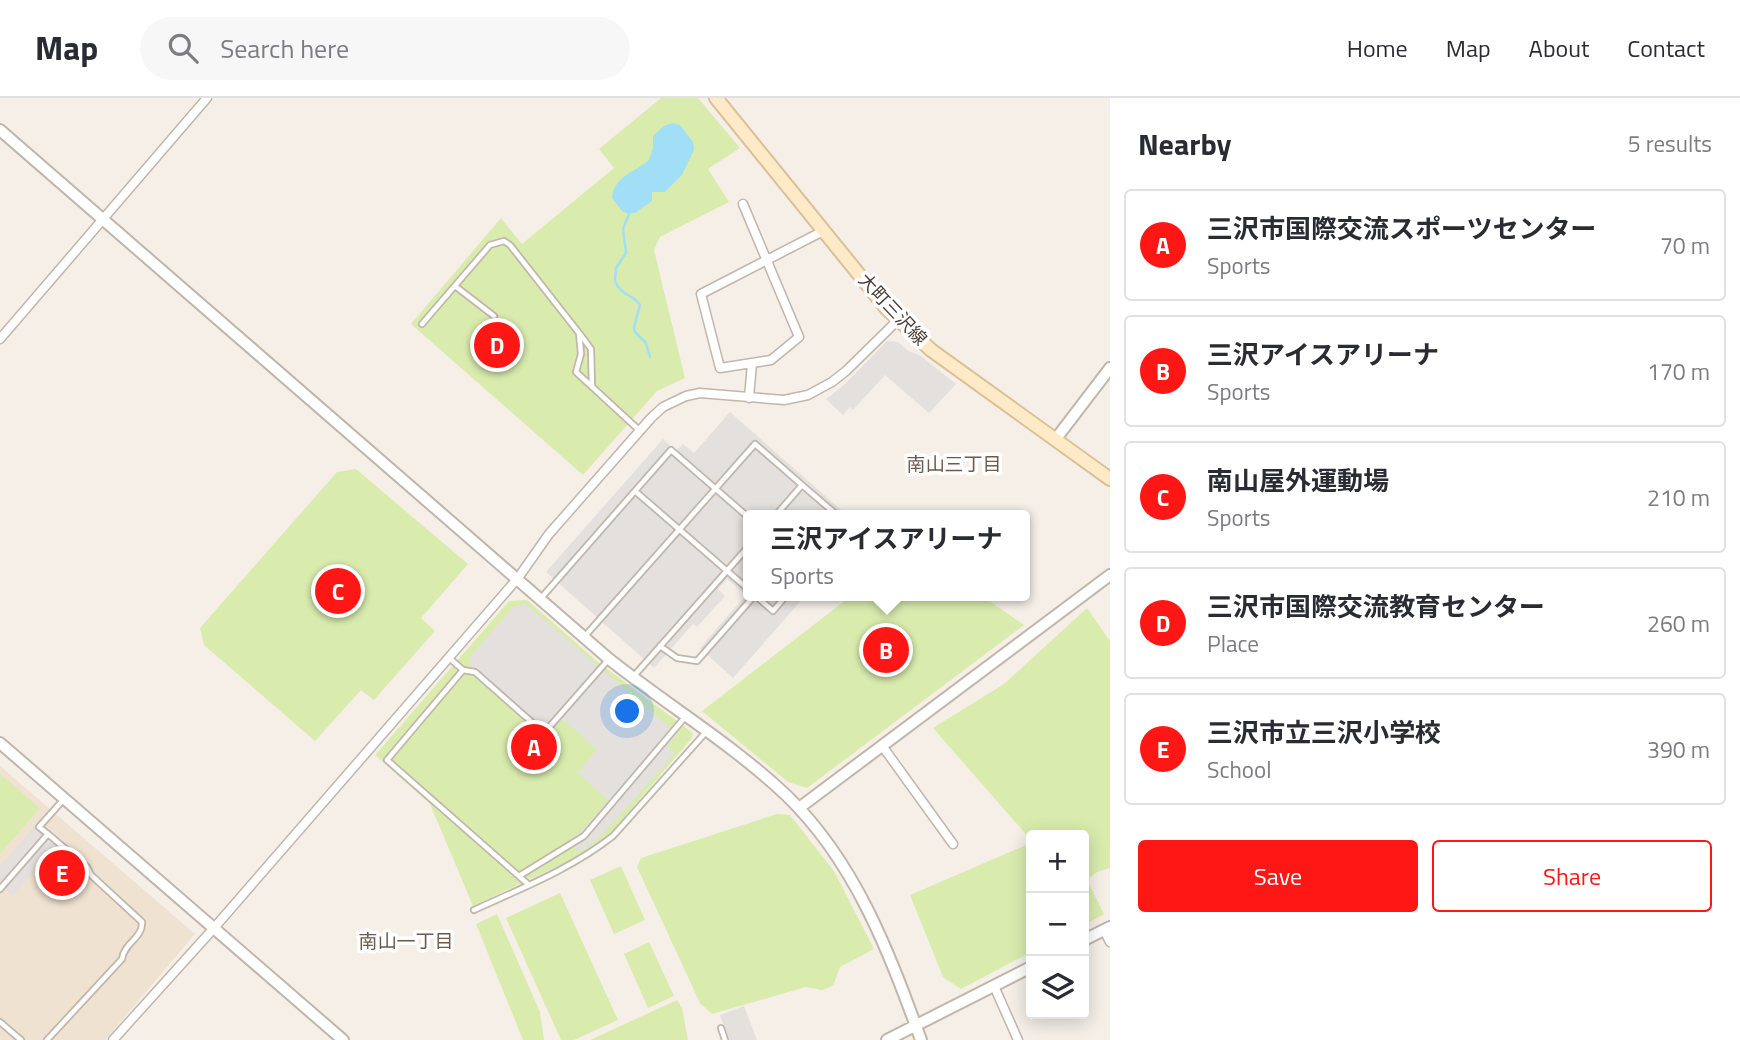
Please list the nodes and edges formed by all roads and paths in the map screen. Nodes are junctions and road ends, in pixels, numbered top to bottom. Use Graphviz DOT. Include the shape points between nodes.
graph roads {
  1 [pos="207,98"];
  2 [pos="716,98"];
  3 [pos="0,130"];
  4 [pos="743,204"];
  5 [pos="104,219"];
  6 [pos="825,230"];
  7 [pos="767,262"];
  8 [pos="455,286"];
  9 [pos="495,316"];
  10 [pos="898,320"];
  11 [pos="422,324"];
  12 [pos="579,333"];
  13 [pos="0,339"];
  14 [pos="752,363"];
  15 [pos="1110,368"];
  16 [pos="592,387"];
  17 [pos="749,398"];
  18 [pos="639,431"];
  19 [pos="1055,440"];
  20 [pos="1110,479"];
  21 [pos="802,485"];
  22 [pos="716,490"];
  23 [pos="635,491"];
  24 [pos="780,510"];
  25 [pos="831,510"];
  26 [pos="743,513"];
  27 [pos="680,530"];
  28 [pos="743,553"];
  29 [pos="727,571"];
  30 [pos="1110,575"];
  31 [pos="518,578"];
  32 [pos="743,585"];
  33 [pos="541,598"];
  34 [pos="750,601"];
  35 [pos="761,601"];
  36 [pos="782,601"];
  37 [pos="584,637"];
  38 [pos="660,646"];
  39 [pos="448,657"];
  40 [pos="610,659"];
  41 [pos="463,670"];
  42 [pos="632,677"];
  43 [pos="686,716"];
  44 [pos="707,731"];
  45 [pos="0,743"];
  46 [pos="883,747"];
  47 [pos="64,799"];
  48 [pos="799,808"];
  49 [pos="48,834"];
  50 [pos="953,844"];
  51 [pos="519,876"];
  52 [pos="529,885"];
  53 [pos="0,889"];
  54 [pos="474,910"];
  55 [pos="214,928"];
  56 [pos="1107,928"];
  57 [pos="1089,937"];
  58 [pos="1110,942"];
  59 [pos="1026,970"];
  60 [pos="993,986"];
  61 [pos="0,1022"];
  62 [pos="916,1026"];
  63 [pos="721,1028"];
  64 [pos="21,1040"];
  65 [pos="47,1040"];
  66 [pos="113,1040"];
  67 [pos="343,1040"];
  68 [pos="725,1040"];
  69 [pos="887,1040"];
  70 [pos="921,1040"];
  71 [pos="1018,1040"];
  1 -- 5 [label="street"];
  2 -- 6 [label="main road, 大町三沢線"];
  3 -- 5 [label="street"];
  4 -- 7 [label="street"];
  5 -- 13 [label="street"];
  5 -- 31 [label="street"];
  6 -- 7 [label="street"];
  6 -- 10 [label="main road, 大町三沢線"];
  7 -- 14 [label="street" via="799,337 771,360"];
  7 -- 14 [label="street" via="701,294 720,368"];
  8 -- 9 [label="lane"];
  8 -- 11 [label="lane"];
  8 -- 12 [label="lane" via="490,245 504,241"];
  10 -- 17 [label="street" via="820,390 784,400"];
  10 -- 19 [label="main road, 大町三沢線" via="931,350"];
  12 -- 16 [label="lane" via="591,349"];
  12 -- 16 [label="lane" via="581,354 576,372"];
  14 -- 17 [label="street"];
  15 -- 19 [label="street"];
  16 -- 18 [label="lane"];
  17 -- 18 [label="street" via="687,396 663,407"];
  18 -- 31 [label="street" via="549,534"];
  19 -- 20 [label="main road, 大町三沢線"];
  21 -- 22 [label="lane" via="755,444"];
  21 -- 24 [label="lane"];
  21 -- 25 [label="lane"];
  22 -- 23 [label="lane" via="671,450"];
  22 -- 26 [label="lane"];
  22 -- 27 [label="lane"];
  23 -- 27 [label="lane"];
  23 -- 33 [label="lane"];
  27 -- 29 [label="lane"];
  27 -- 37 [label="lane"];
  28 -- 29 [label="lane"];
  29 -- 32 [label="lane"];
  29 -- 38 [label="lane"];
  30 -- 46 [label="street"];
  31 -- 33 [label="street"];
  31 -- 39 [label="street"];
  33 -- 37 [label="street"];
  34 -- 38 [label="lane" via="697,660 677,659"];
  35 -- 36 [label="lane" via="773,611"];
  37 -- 40 [label="street"];
  38 -- 42 [label="lane"];
  39 -- 41 [label="lane"];
  39 -- 55 [label="street"];
  40 -- 41 [label="lane" via="544,733 475,672"];
  40 -- 42 [label="street"];
  41 -- 51 [label="lane" via="387,760"];
  42 -- 43 [label="street"];
  43 -- 44 [label="street"];
  43 -- 51 [label="lane" via="583,836"];
  44 -- 48 [label="street"];
  44 -- 52 [label="lane" via="612,836 582,858"];
  45 -- 47 [label="street"];
  46 -- 48 [label="street"];
  46 -- 50 [label="street"];
  47 -- 49 [label="lane" via="39,827"];
  47 -- 55 [label="street"];
  48 -- 62 [label="street" via="864,901"];
  49 -- 53 [label="lane"];
  49 -- 65 [label="lane" via="87,867 142,927 123,950 122,959"];
  51 -- 52 [label="lane"];
  52 -- 54 [label="lane"];
  55 -- 66 [label="street"];
  55 -- 67 [label="street"];
  56 -- 57 [label="street"];
  56 -- 58 [label="street"];
  59 -- 60 [label="street"];
  60 -- 62 [label="street"];
  60 -- 71 [label="street"];
  61 -- 64 [label="lane"];
  62 -- 69 [label="street"];
  62 -- 70 [label="street"];
  63 -- 68 [label="lane"];
}
